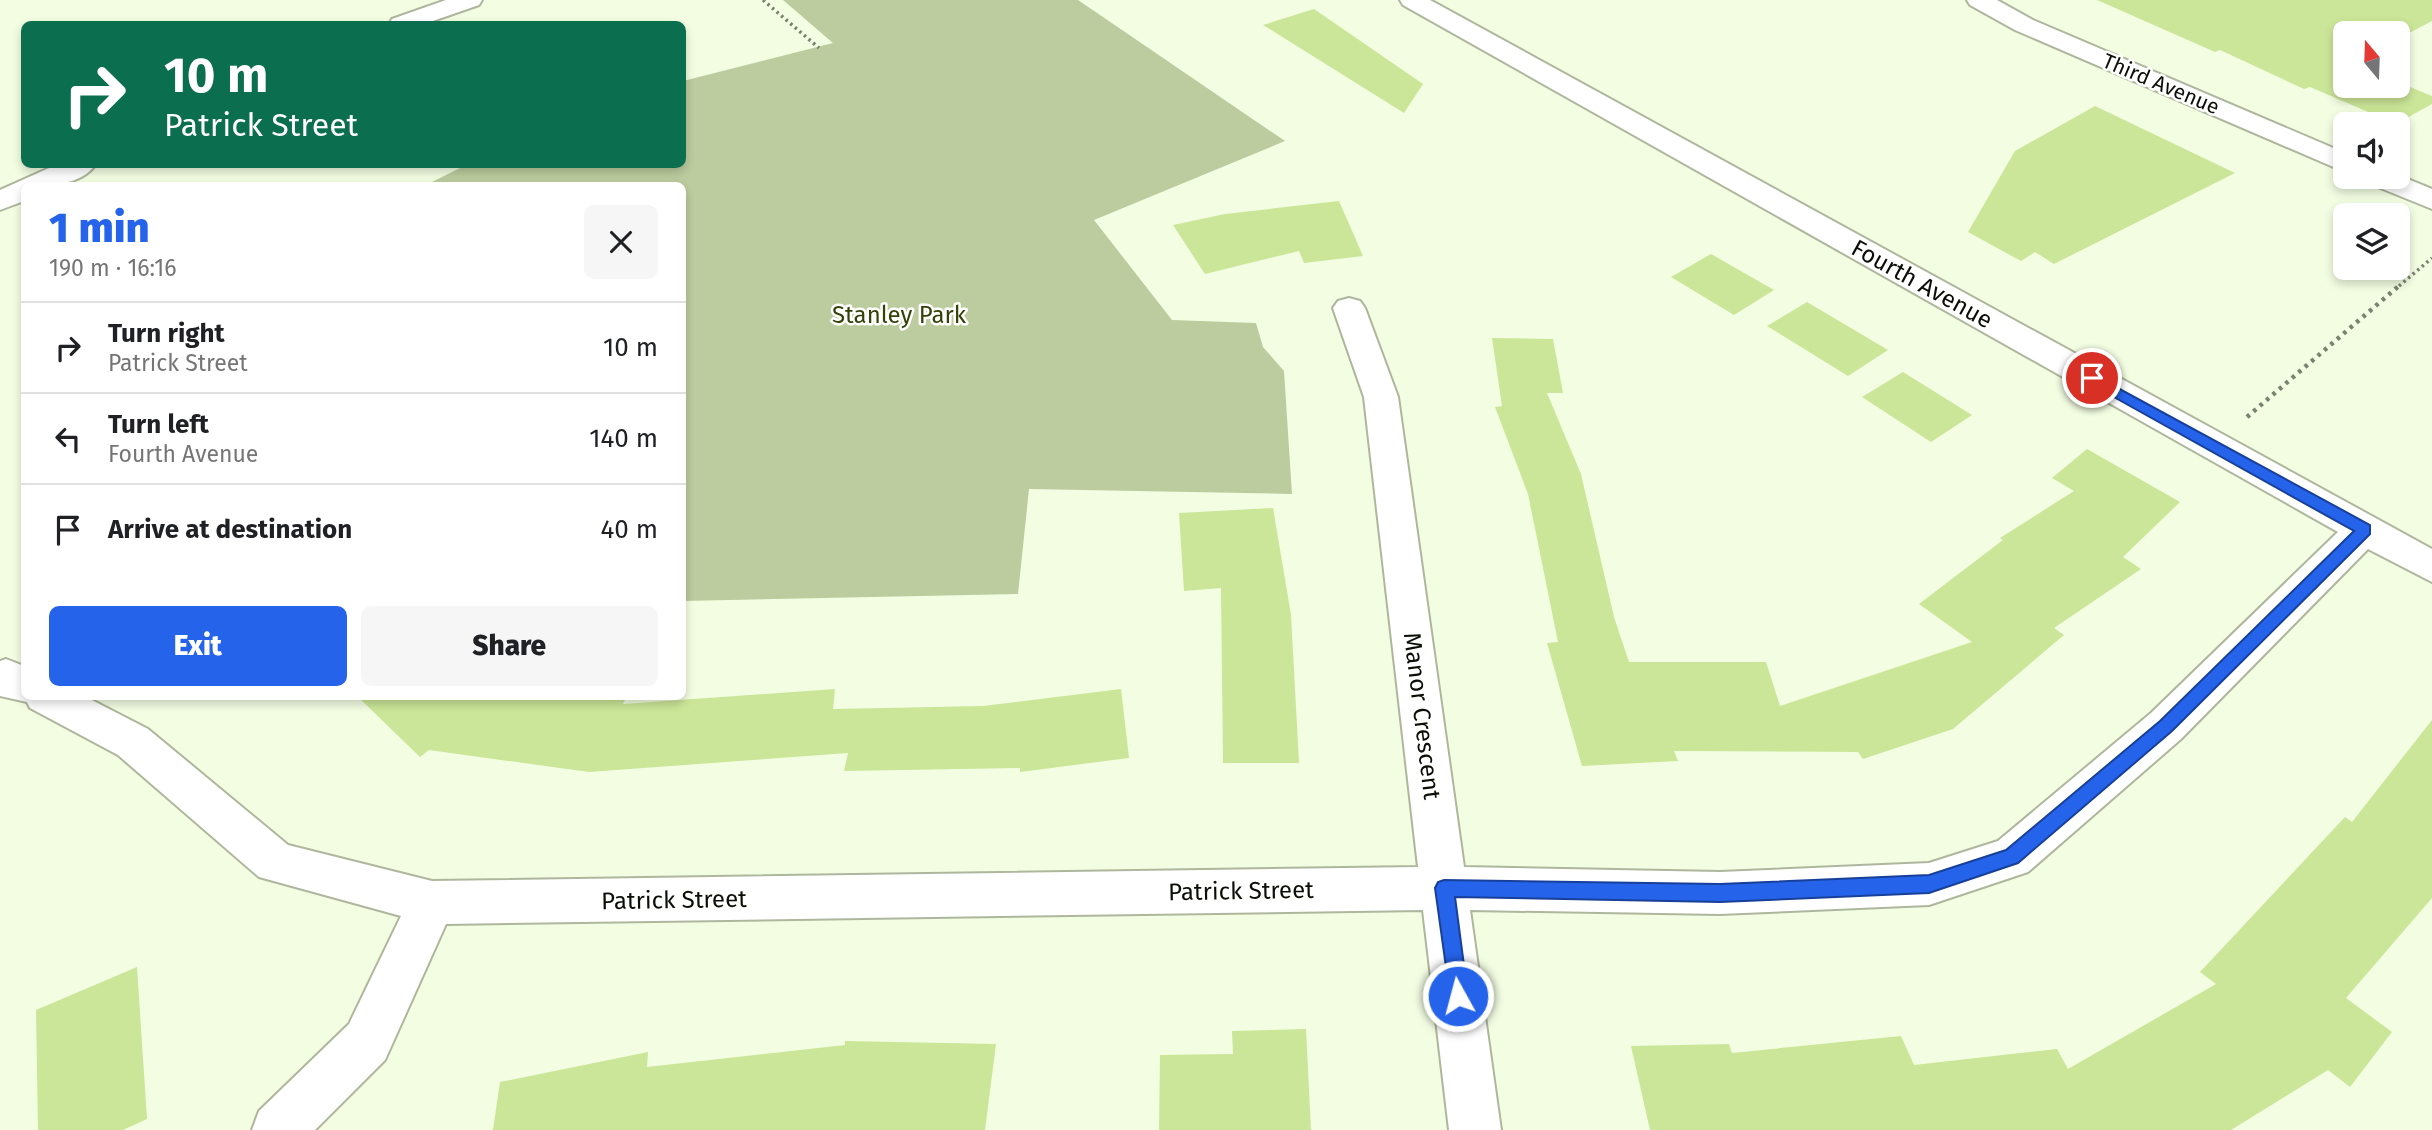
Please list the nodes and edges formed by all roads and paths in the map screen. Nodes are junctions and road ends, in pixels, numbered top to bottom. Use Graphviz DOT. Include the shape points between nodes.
graph roads {
  1 [pos="470,0"];
  2 [pos="763,0"];
  3 [pos="1412,0"];
  4 [pos="1979,0"];
  5 [pos="410,21"];
  6 [pos="819,48"];
  7 [pos="2333,158"];
  8 [pos="73,168"];
  9 [pos="43,182"];
  10 [pos="2406,189"];
  11 [pos="21,191"];
  12 [pos="2432,200"];
  13 [pos="0,201"];
  14 [pos="2432,258"];
  15 [pos="1349,308"];
  16 [pos="2213,446"];
  17 [pos="2364,530"];
  18 [pos="2432,567"];
  19 [pos="0,679"];
  20 [pos="21,684"];
  21 [pos="53,700"];
  22 [pos="1444,888"];
  23 [pos="432,903"];
  24 [pos="278,1130"];
  25 [pos="1475,1130"];
  1 -- 5 [label="street"];
  2 -- 6 [label="path"];
  3 -- 16 [label="street, Fourth Avenue"];
  4 -- 7 [label="street, Third Avenue" via="2024,25"];
  8 -- 9 [label="street"];
  10 -- 12 [label="street"];
  11 -- 13 [label="street"];
  14 -- 16 [label="path"];
  15 -- 22 [label="street, Manor Crescent" via="1381,397"];
  16 -- 17 [label="street, Fourth Avenue"];
  17 -- 18 [label="street, Fourth Avenue"];
  17 -- 22 [label="street, Patrick Street" via="2166,726 2012,857 1929,884 1720,893"];
  19 -- 20 [label="street" via="6,676"];
  21 -- 23 [label="street, Patrick Street" via="133,742 275,862"];
  22 -- 23 [label="street, Patrick Street"];
  22 -- 25 [label="street, Manor Crescent"];
  23 -- 24 [label="street" via="367,1042"];
}
